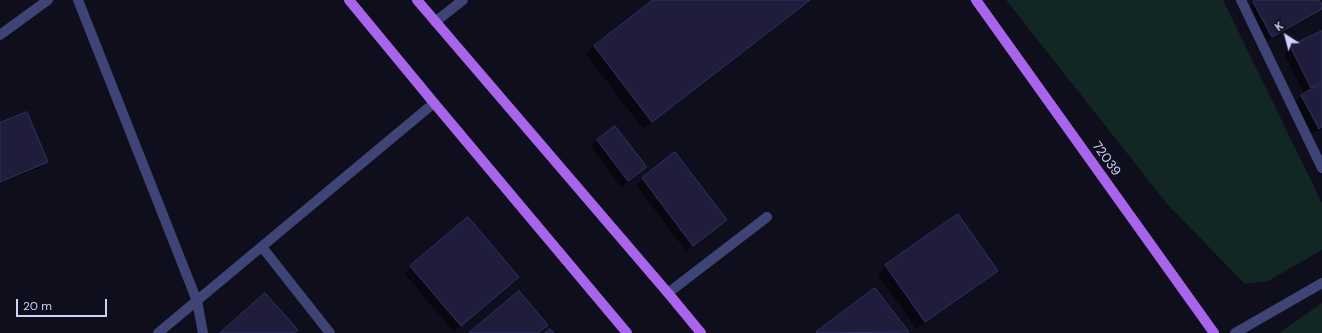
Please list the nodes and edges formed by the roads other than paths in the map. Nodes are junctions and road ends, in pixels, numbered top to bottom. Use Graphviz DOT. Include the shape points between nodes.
graph roads {
  1 [pos="48,0"];
  2 [pos="78,0"];
  3 [pos="349,0"];
  4 [pos="417,0"];
  5 [pos="463,0"];
  6 [pos="976,0"];
  7 [pos="1241,0"];
  8 [pos="435,22"];
  9 [pos="0,35"];
  10 [pos="434,103"];
  11 [pos="1322,168"];
  12 [pos="767,217"];
  13 [pos="262,247"];
  14 [pos="1322,283"];
  15 [pos="668,293"];
  16 [pos="197,301"];
  17 [pos="158,333"];
  18 [pos="203,333"];
  19 [pos="330,333"];
  20 [pos="627,333"];
  21 [pos="701,333"];
  22 [pos="1214,333"];
  23 [pos="1235,333"];
  1 -- 9 [label="street"];
  2 -- 16 [label="street"];
  3 -- 10 [label="main road"];
  4 -- 8 [label="main road"];
  5 -- 8 [label="street"];
  6 -- 22 [label="main road, 72039"];
  7 -- 11 [label="street"];
  8 -- 15 [label="main road"];
  10 -- 13 [label="street"];
  10 -- 20 [label="main road"];
  12 -- 15 [label="street"];
  13 -- 16 [label="street"];
  13 -- 19 [label="street"];
  14 -- 23 [label="street"];
  15 -- 21 [label="main road"];
  16 -- 17 [label="street"];
  16 -- 18 [label="street"];
}
